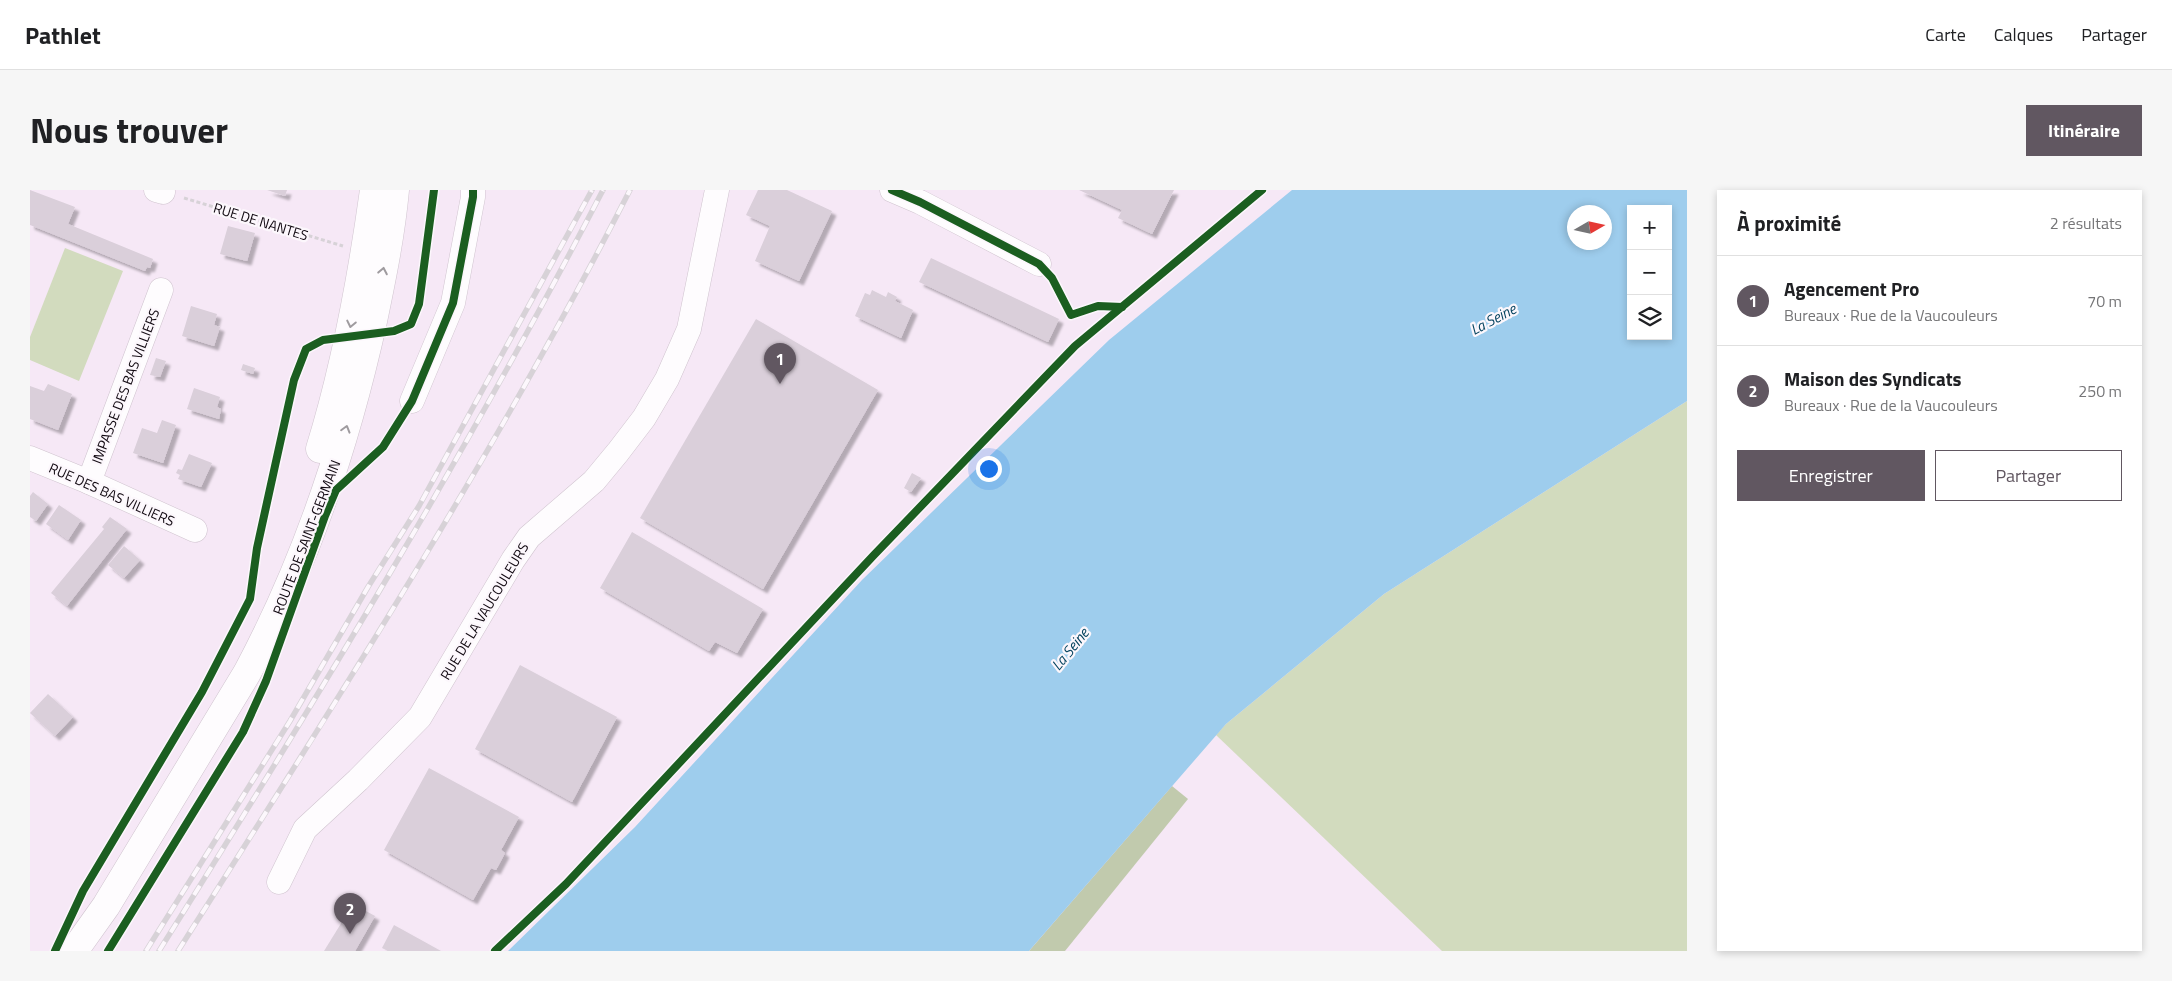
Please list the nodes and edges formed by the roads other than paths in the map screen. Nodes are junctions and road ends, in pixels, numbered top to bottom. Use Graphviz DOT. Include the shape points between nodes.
graph roads {
  1 [pos="374,190"];
  2 [pos="395,190"];
  3 [pos="473,190"];
  4 [pos="716,190"];
  5 [pos="892,190"];
  6 [pos="923,196"];
  7 [pos="1039,264"];
  8 [pos="162,290"];
  9 [pos="412,401"];
  10 [pos="30,458"];
  11 [pos="89,482"];
  12 [pos="195,530"];
  13 [pos="202,743"];
  14 [pos="279,882"];
  15 [pos="106,906"];
  16 [pos="74,951"];
  17 [pos="85,951"];
  1 -- 13 [label="main road, one-way" via="365,252 337,387 304,500 276,577"];
  13 -- 2 [label="main road, ROUTE DE SAINT-GERMAIN, one-way" via="266,636 328,486 356,395 388,241"];
  3 -- 9 [label="street" via="453,303"];
  4 -- 14 [label="street, RUE DE LA VAUCOULEURS" via="689,328 667,379 644,418 594,481 529,536 420,716 305,830"];
  5 -- 6 [label="street"];
  6 -- 7 [label="street"];
  8 -- 11 [label="street, IMPASSE DES BAS VILLIERS"];
  10 -- 11 [label="street, RUE DES BAS VILLIERS"];
  11 -- 12 [label="street, RUE DES BAS VILLIERS"];
  13 -- 15 [label="main road, ROUTE DE SAINT-GERMAIN"];
  15 -- 16 [label="main road"];
  15 -- 17 [label="main road"];
}
